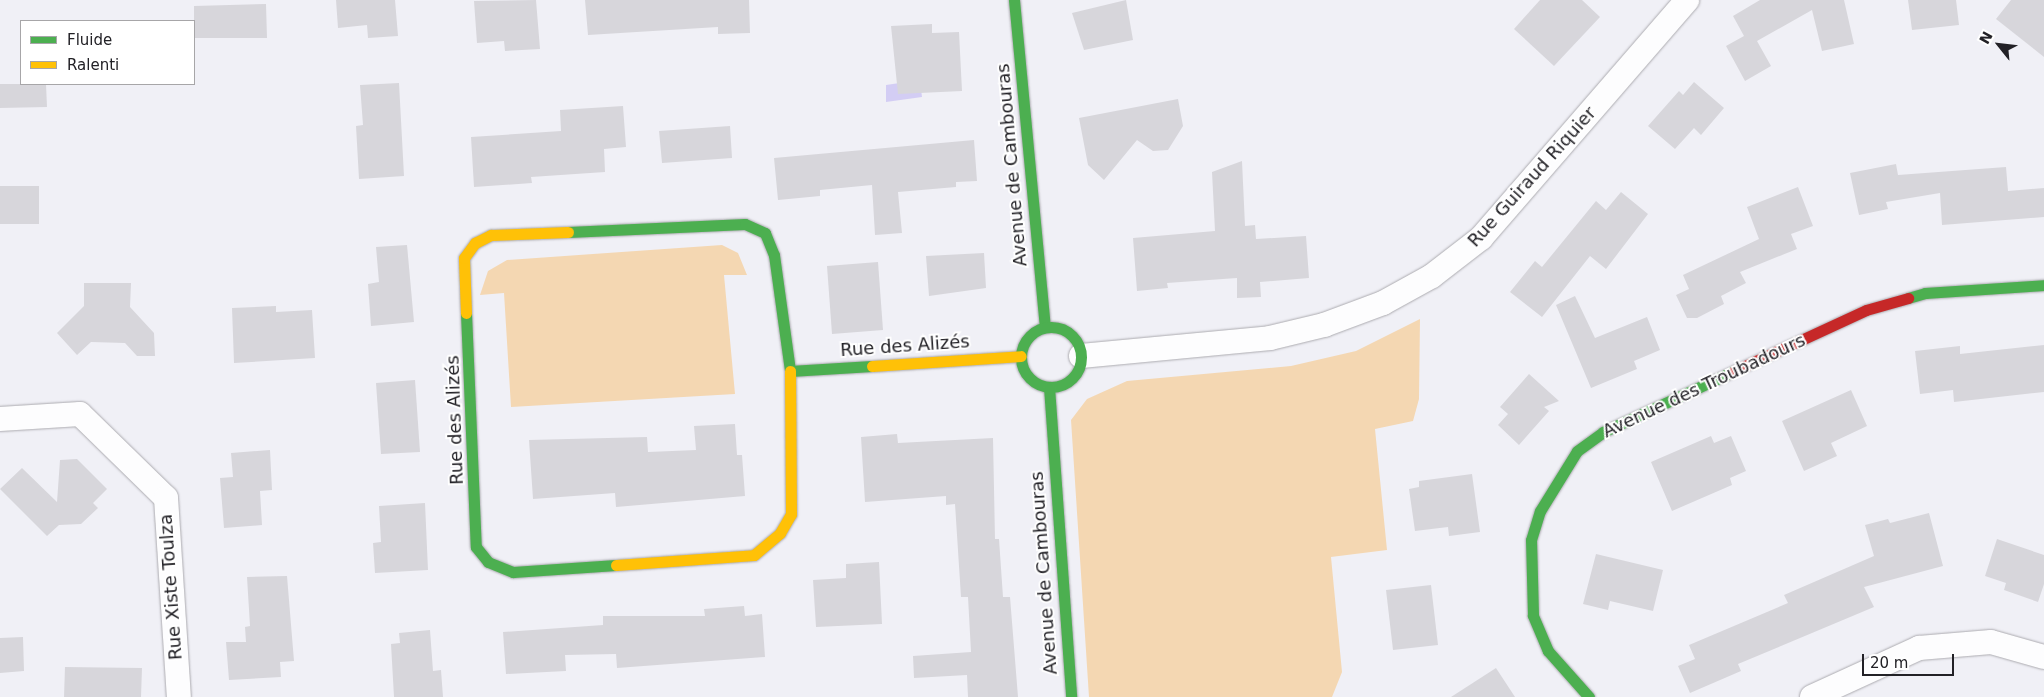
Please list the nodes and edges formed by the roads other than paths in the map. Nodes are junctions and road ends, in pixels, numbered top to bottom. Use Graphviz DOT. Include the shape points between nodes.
graph roads {
  1 [pos="1014,0"];
  2 [pos="1687,0"];
  3 [pos="2044,285"];
  4 [pos="1045,327"];
  5 [pos="1021,356"];
  6 [pos="1081,356"];
  7 [pos="790,371"];
  8 [pos="1049,387"];
  9 [pos="0,419"];
  10 [pos="2044,657"];
  11 [pos="179,697"];
  12 [pos="1071,697"];
  13 [pos="1589,697"];
  14 [pos="1812,697"];
  1 -- 4 [label="street, Avenue de Cambouras"];
  2 -- 6 [label="street, Rue Guiraud Riquier" via="1481,238 1432,276 1383,303 1324,325 1270,338"];
  3 -- 13 [label="street, Avenue des Troubadours" via="1925,293 1866,310 1603,432 1577,451 1540,512 1531,540 1530,574 1534,615 1548,651"];
  4 -- 5 [label="street" via="1027,339"];
  4 -- 6 [label="street" via="1064,329 1072,335"];
  5 -- 7 [label="street, Rue des Alizés"];
  5 -- 8 [label="street" via="1028,375"];
  6 -- 8 [label="street" via="1070,380"];
  7 -- 7 [label="street, Rue des Alizés" via="774,255 764,233 745,224 509,231 475,243 464,258 476,547 488,562 513,572 754,555 780,533 791,514"];
  8 -- 12 [label="street, Avenue de Cambouras"];
  9 -- 11 [label="street, Rue Xiste Toulza" via="80,414 166,498"];
  10 -- 14 [label="street" via="1990,642 1919,648"];
}
